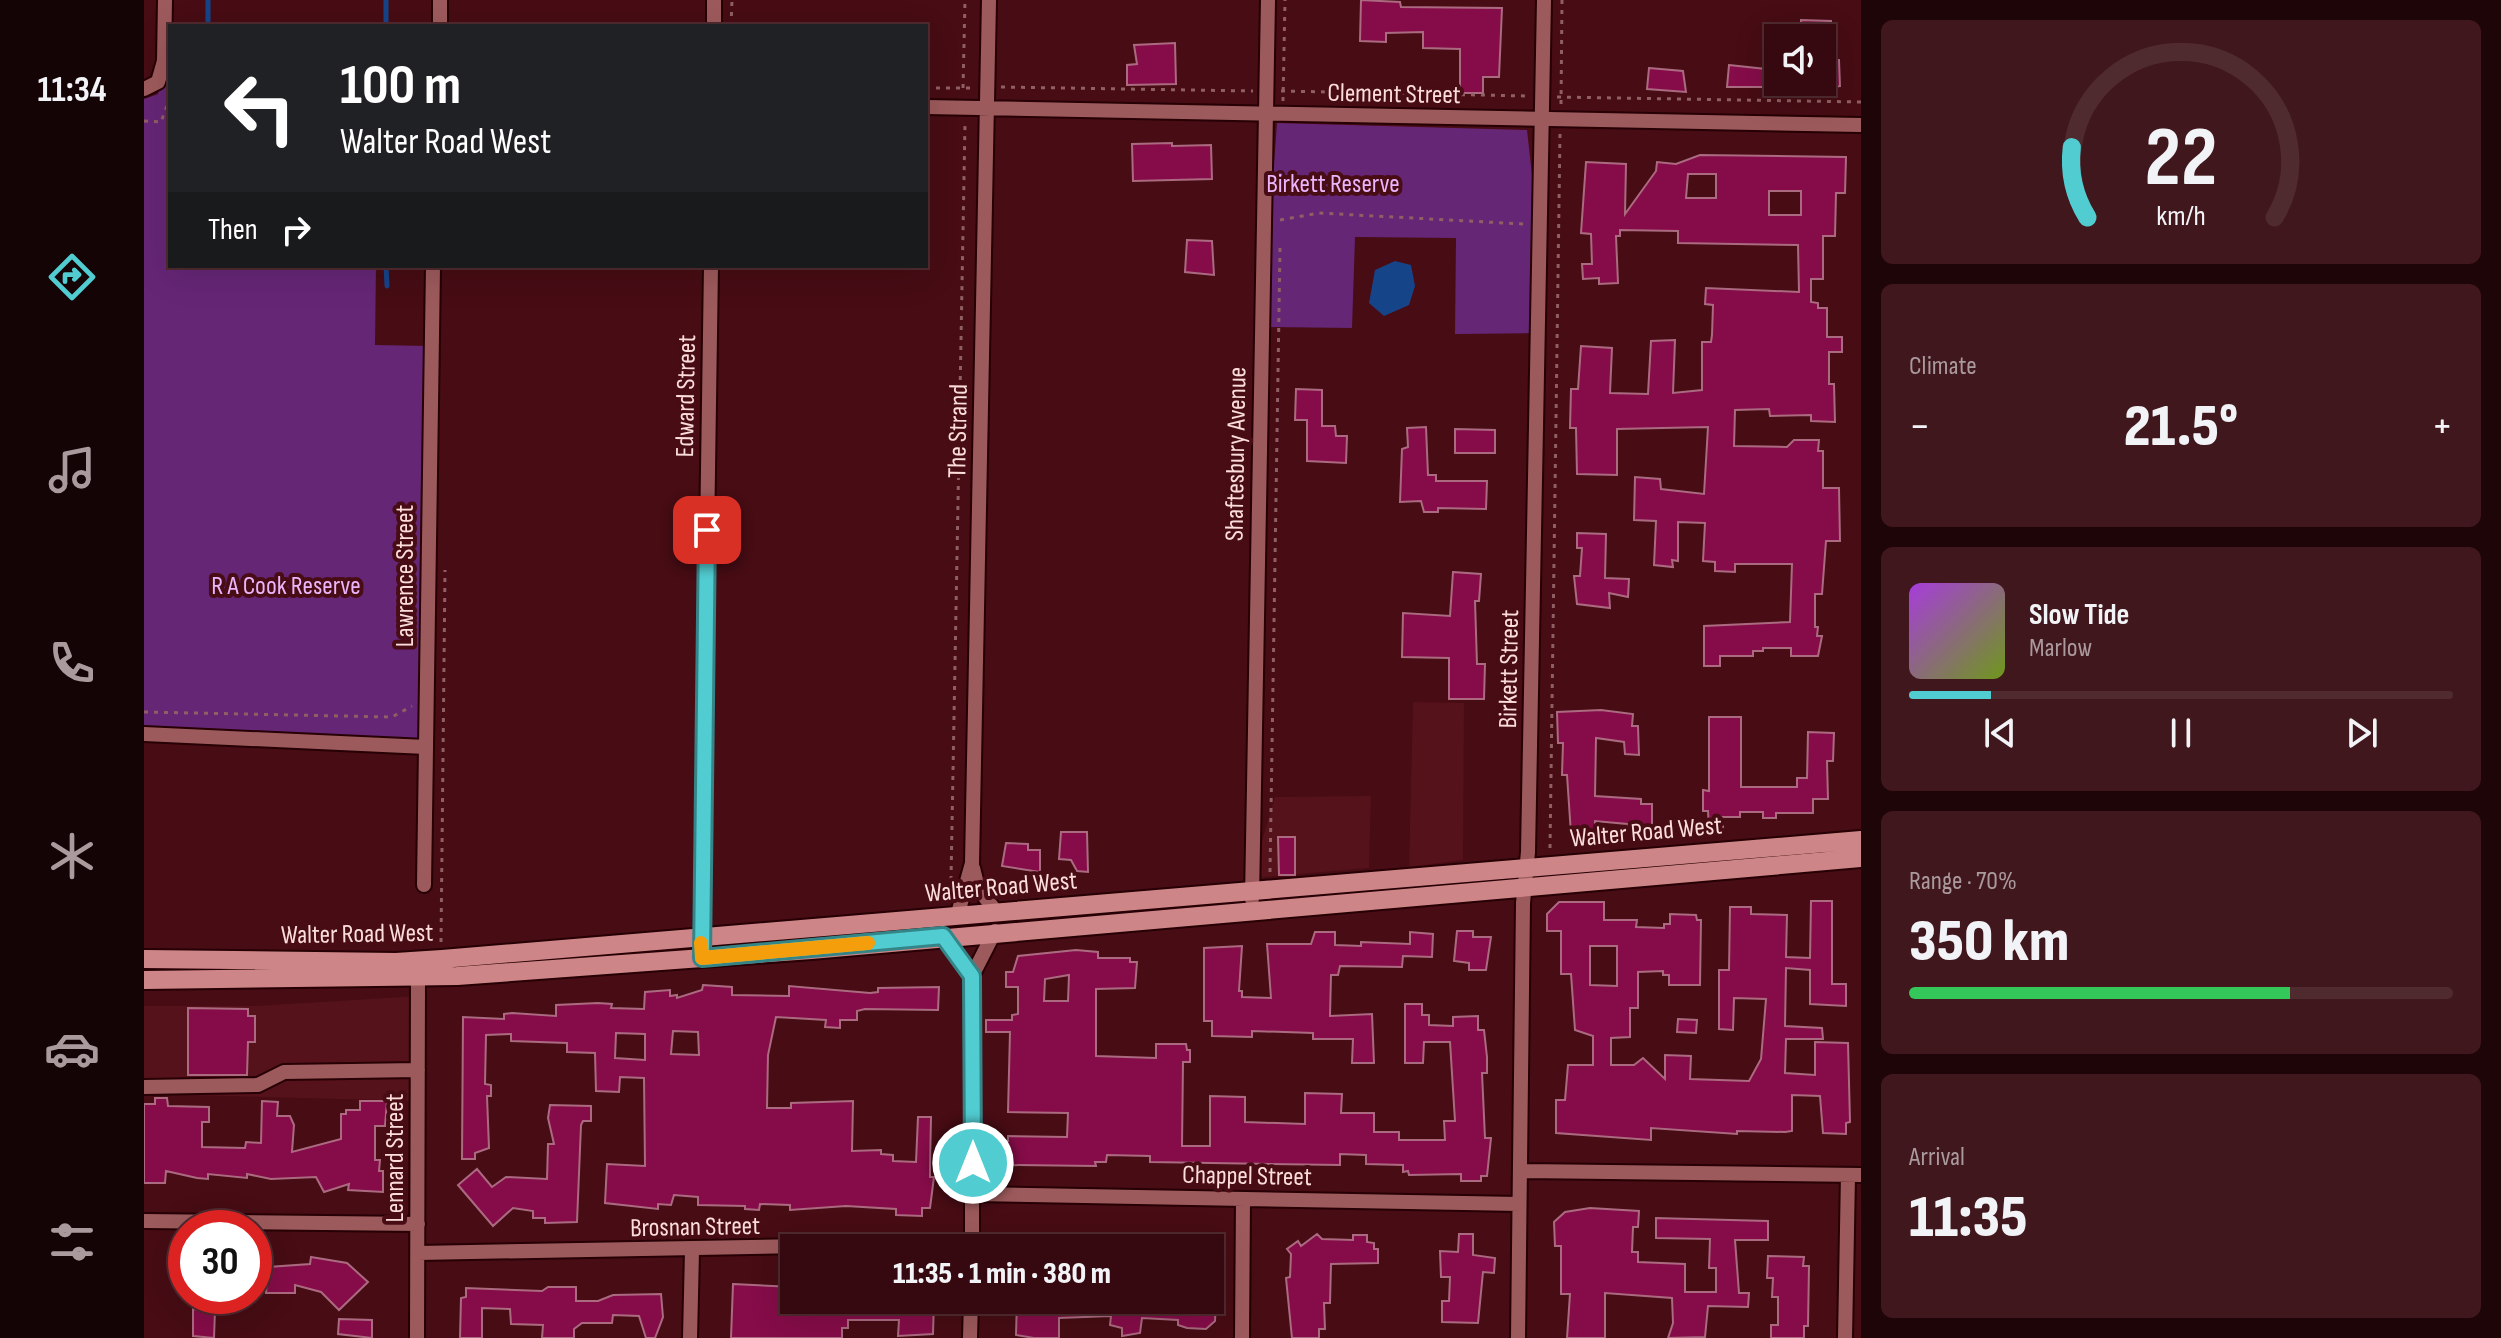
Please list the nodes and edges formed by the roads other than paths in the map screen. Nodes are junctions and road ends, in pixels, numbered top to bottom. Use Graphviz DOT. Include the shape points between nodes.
graph roads {
  1 [pos="165,0"];
  2 [pos="440,0"];
  3 [pos="714,0"];
  4 [pos="989,0"];
  5 [pos="1268,0"];
  6 [pos="1544,0"];
  7 [pos="440,24"];
  8 [pos="714,24"];
  9 [pos="167,61"];
  10 [pos="144,89"];
  11 [pos="928,107"];
  12 [pos="987,108"];
  13 [pos="1266,115"];
  14 [pos="1542,119"];
  15 [pos="1861,125"];
  16 [pos="433,268"];
  17 [pos="711,268"];
  18 [pos="144,734"];
  19 [pos="426,747"];
  20 [pos="1861,840"];
  21 [pos="1861,858"];
  22 [pos="972,863"];
  23 [pos="1526,877"];
  24 [pos="424,885"];
  25 [pos="1252,900"];
  26 [pos="957,917"];
  27 [pos="996,922"];
  28 [pos="943,936"];
  29 [pos="701,948"];
  30 [pos="144,959"];
  31 [pos="972,976"];
  32 [pos="418,978"];
  33 [pos="144,980"];
  34 [pos="418,1070"];
  35 [pos="144,1087"];
  36 [pos="1520,1171"];
  37 [pos="1855,1175"];
  38 [pos="973,1194"];
  39 [pos="1243,1199"];
  40 [pos="1519,1204"];
  41 [pos="144,1221"];
  42 [pos="418,1224"];
  43 [pos="972,1234"];
  44 [pos="780,1249"];
  45 [pos="692,1251"];
  46 [pos="418,1253"];
  47 [pos="971,1314"];
  48 [pos="417,1338"];
  49 [pos="690,1338"];
  50 [pos="970,1338"];
  51 [pos="1242,1338"];
  52 [pos="1518,1338"];
  53 [pos="1845,1338"];
  1 -- 9 [label="street"];
  2 -- 7 [label="street"];
  3 -- 8 [label="street"];
  4 -- 12 [label="street, The Strand"];
  5 -- 13 [label="street, Shaftesbury Avenue"];
  6 -- 14 [label="street, Birkett Street"];
  9 -- 10 [label="street" via="158,82"];
  11 -- 12 [label="street, Clement Street"];
  12 -- 13 [label="street, Clement Street"];
  12 -- 22 [label="street, The Strand"];
  13 -- 14 [label="street, Clement Street"];
  13 -- 25 [label="street, Shaftesbury Avenue"];
  14 -- 15 [label="street, Clement Street"];
  14 -- 23 [label="street, Birkett Street"];
  16 -- 19 [label="street, Lawrence Street"];
  17 -- 29 [label="street, Edward Street"];
  18 -- 19 [label="street"];
  19 -- 24 [label="street, Lawrence Street"];
  20 -- 23 [label="main road, Walter Road West"];
  21 -- 23 [label="main road, Walter Road West"];
  22 -- 26 [label="street, The Strand"];
  22 -- 27 [label="street, The Strand"];
  23 -- 25 [label="main road, Walter Road West"];
  23 -- 36 [label="street, Birkett Street"];
  25 -- 27 [label="main road, Walter Road West"];
  26 -- 27 [label="main road, Walter Road West"];
  26 -- 29 [label="main road, Walter Road West"];
  27 -- 28 [label="main road, Walter Road West"];
  27 -- 31 [label="street"];
  28 -- 29 [label="main road, Walter Road West"];
  28 -- 31 [label="street"];
  29 -- 30 [label="main road, Walter Road West" via="396,962"];
  29 -- 32 [label="main road, Walter Road West"];
  31 -- 38 [label="street"];
  32 -- 33 [label="main road, Walter Road West"];
  32 -- 34 [label="street, Lennard Street"];
  34 -- 35 [label="street" via="284,1072 258,1085"];
  34 -- 42 [label="street, Lennard Street"];
  36 -- 37 [label="street"];
  36 -- 40 [label="street, Birkett Street"];
  37 -- 53 [label="street"];
  38 -- 39 [label="street, Chappel Street"];
  38 -- 43 [label="street"];
  39 -- 40 [label="street, Chappel Street"];
  39 -- 51 [label="street"];
  40 -- 52 [label="street, Birkett Street"];
  41 -- 42 [label="street"];
  42 -- 46 [label="street, Lennard Street"];
  44 -- 45 [label="street, Brosnan Street"];
  45 -- 46 [label="street, Brosnan Street"];
  45 -- 49 [label="street"];
  46 -- 48 [label="street, Lennard Street"];
  47 -- 50 [label="street"];
}
